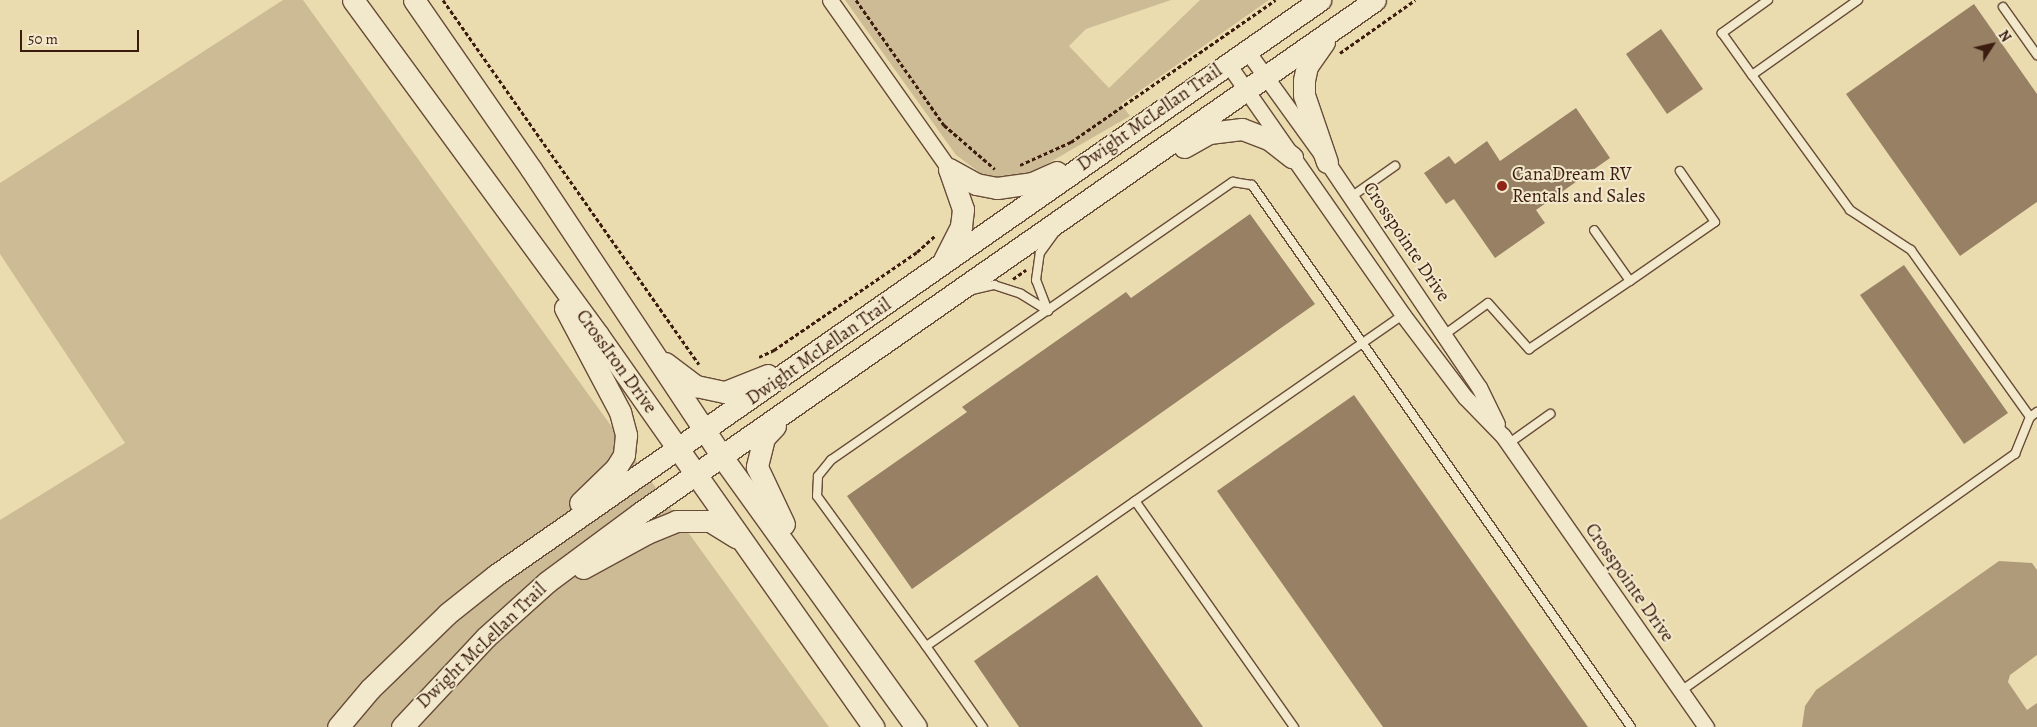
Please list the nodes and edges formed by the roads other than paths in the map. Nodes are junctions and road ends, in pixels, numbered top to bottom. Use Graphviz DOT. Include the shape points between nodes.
graph roads {
  1 [pos="353,0"];
  2 [pos="414,0"];
  3 [pos="830,0"];
  4 [pos="1320,0"];
  5 [pos="1375,0"];
  6 [pos="1768,0"];
  7 [pos="1858,0"];
  8 [pos="2003,7"];
  9 [pos="1338,25"];
  10 [pos="1247,51"];
  11 [pos="2037,55"];
  12 [pos="1228,64"];
  13 [pos="1752,75"];
  14 [pos="1265,76"];
  15 [pos="1246,90"];
  16 [pos="1109,147"];
  17 [pos="1292,158"];
  18 [pos="1327,162"];
  19 [pos="1395,166"];
  20 [pos="949,169"];
  21 [pos="1131,170"];
  22 [pos="1680,171"];
  23 [pos="1351,197"];
  24 [pos="1067,215"];
  25 [pos="1594,230"];
  26 [pos="541,258"];
  27 [pos="942,265"];
  28 [pos="1630,281"];
  29 [pos="953,295"];
  30 [pos="1048,311"];
  31 [pos="1403,316"];
  32 [pos="1444,335"];
  33 [pos="1362,344"];
  34 [pos="651,352"];
  35 [pos="805,361"];
  36 [pos="792,408"];
  37 [pos="1550,414"];
  38 [pos="2034,414"];
  39 [pos="704,431"];
  40 [pos="1505,440"];
  41 [pos="679,449"];
  42 [pos="722,457"];
  43 [pos="696,475"];
  44 [pos="1135,501"];
  45 [pos="748,548"];
  46 [pos="792,556"];
  47 [pos="517,560"];
  48 [pos="547,582"];
  49 [pos="926,646"];
  50 [pos="1681,691"];
  51 [pos="338,727"];
  52 [pos="402,727"];
  53 [pos="874,727"];
  54 [pos="916,727"];
  55 [pos="983,727"];
  56 [pos="1294,727"];
  57 [pos="1631,727"];
  58 [pos="1706,727"];
  1 -- 26 [label="main road, CrossIron Drive"];
  2 -- 34 [label="main road, CrossIron Drive" via="531,169"];
  3 -- 20 [label="street"];
  4 -- 10 [label="main road, Dwight McLellan Trail"];
  5 -- 9 [label="main road, Dwight McLellan Trail"];
  6 -- 13 [label="lane" via="1722,33"];
  7 -- 13 [label="lane"];
  8 -- 11 [label="lane"];
  9 -- 14 [label="main road, Dwight McLellan Trail"];
  9 -- 18 [label="main road" via="1311,58 1304,80 1304,95"];
  10 -- 12 [label="main road, Dwight McLellan Trail"];
  10 -- 14 [label="street, Crosspointe Drive"];
  12 -- 15 [label="street, Crosspointe Drive"];
  12 -- 16 [label="main road, Dwight McLellan Trail"];
  13 -- 38 [label="lane" via="1850,210 1910,250"];
  14 -- 15 [label="main road, Dwight McLellan Trail"];
  14 -- 18 [label="street, Crosspointe Drive"];
  15 -- 17 [label="street, Crosspointe Drive"];
  15 -- 21 [label="main road, Dwight McLellan Trail"];
  16 -- 20 [label="main road" via="1032,183 1013,188 996,175 976,184"];
  16 -- 27 [label="main road, Dwight McLellan Trail"];
  17 -- 21 [label="main road" via="1256,133 1230,129 1209,133 1165,157"];
  17 -- 31 [label="street, Crosspointe Drive"];
  18 -- 23 [label="street, Crosspointe Drive"];
  19 -- 23 [label="lane"];
  20 -- 27 [label="main road" via="963,209 961,226"];
  21 -- 24 [label="main road, Dwight McLellan Trail"];
  22 -- 28 [label="lane" via="1715,222"];
  23 -- 32 [label="street, Crosspointe Drive"];
  24 -- 29 [label="main road, Dwight McLellan Trail"];
  24 -- 30 [label="lane" via="1040,253 1036,280"];
  25 -- 28 [label="lane"];
  26 -- 41 [label="main road, CrossIron Drive"];
  26 -- 47 [label="main road" via="614,398 626,435 624,455 616,468"];
  27 -- 35 [label="main road, Dwight McLellan Trail"];
  28 -- 32 [label="lane" via="1530,350 1488,303"];
  29 -- 30 [label="lane" via="994,285 1021,294"];
  29 -- 36 [label="main road, Dwight McLellan Trail"];
  30 -- 33 [label="lane" via="1234,182 1252,185"];
  30 -- 49 [label="lane" via="831,460 818,476 817,496"];
  31 -- 33 [label="lane"];
  31 -- 40 [label="street, Crosspointe Drive" via="1465,397"];
  32 -- 40 [label="street, Crosspointe Drive" via="1479,387"];
  33 -- 44 [label="lane"];
  33 -- 57 [label="lane"];
  34 -- 35 [label="main road" via="696,386 726,392"];
  34 -- 39 [label="main road, CrossIron Drive"];
  35 -- 39 [label="main road, Dwight McLellan Trail"];
  36 -- 42 [label="main road, Dwight McLellan Trail"];
  36 -- 46 [label="main road" via="764,438 757,466 786,529"];
  37 -- 40 [label="lane"];
  38 -- 50 [label="lane" via="2015,454"];
  39 -- 41 [label="main road, Dwight McLellan Trail"];
  39 -- 42 [label="main road, CrossIron Drive"];
  40 -- 50 [label="street, Crosspointe Drive"];
  41 -- 43 [label="main road, CrossIron Drive"];
  41 -- 47 [label="main road, Dwight McLellan Trail"];
  42 -- 43 [label="main road, Dwight McLellan Trail"];
  42 -- 46 [label="main road, CrossIron Drive"];
  43 -- 45 [label="main road, CrossIron Drive"];
  43 -- 48 [label="main road, Dwight McLellan Trail"];
  44 -- 49 [label="lane"];
  44 -- 56 [label="lane"];
  45 -- 48 [label="main road" via="710,521 676,521 647,533 592,565"];
  45 -- 53 [label="main road, CrossIron Drive"];
  46 -- 54 [label="main road, CrossIron Drive"];
  47 -- 51 [label="main road, Dwight McLellan Trail" via="447,614 370,689"];
  48 -- 52 [label="main road, Dwight McLellan Trail" via="486,637"];
  49 -- 55 [label="lane"];
  50 -- 58 [label="street, Crosspointe Drive"];
}
